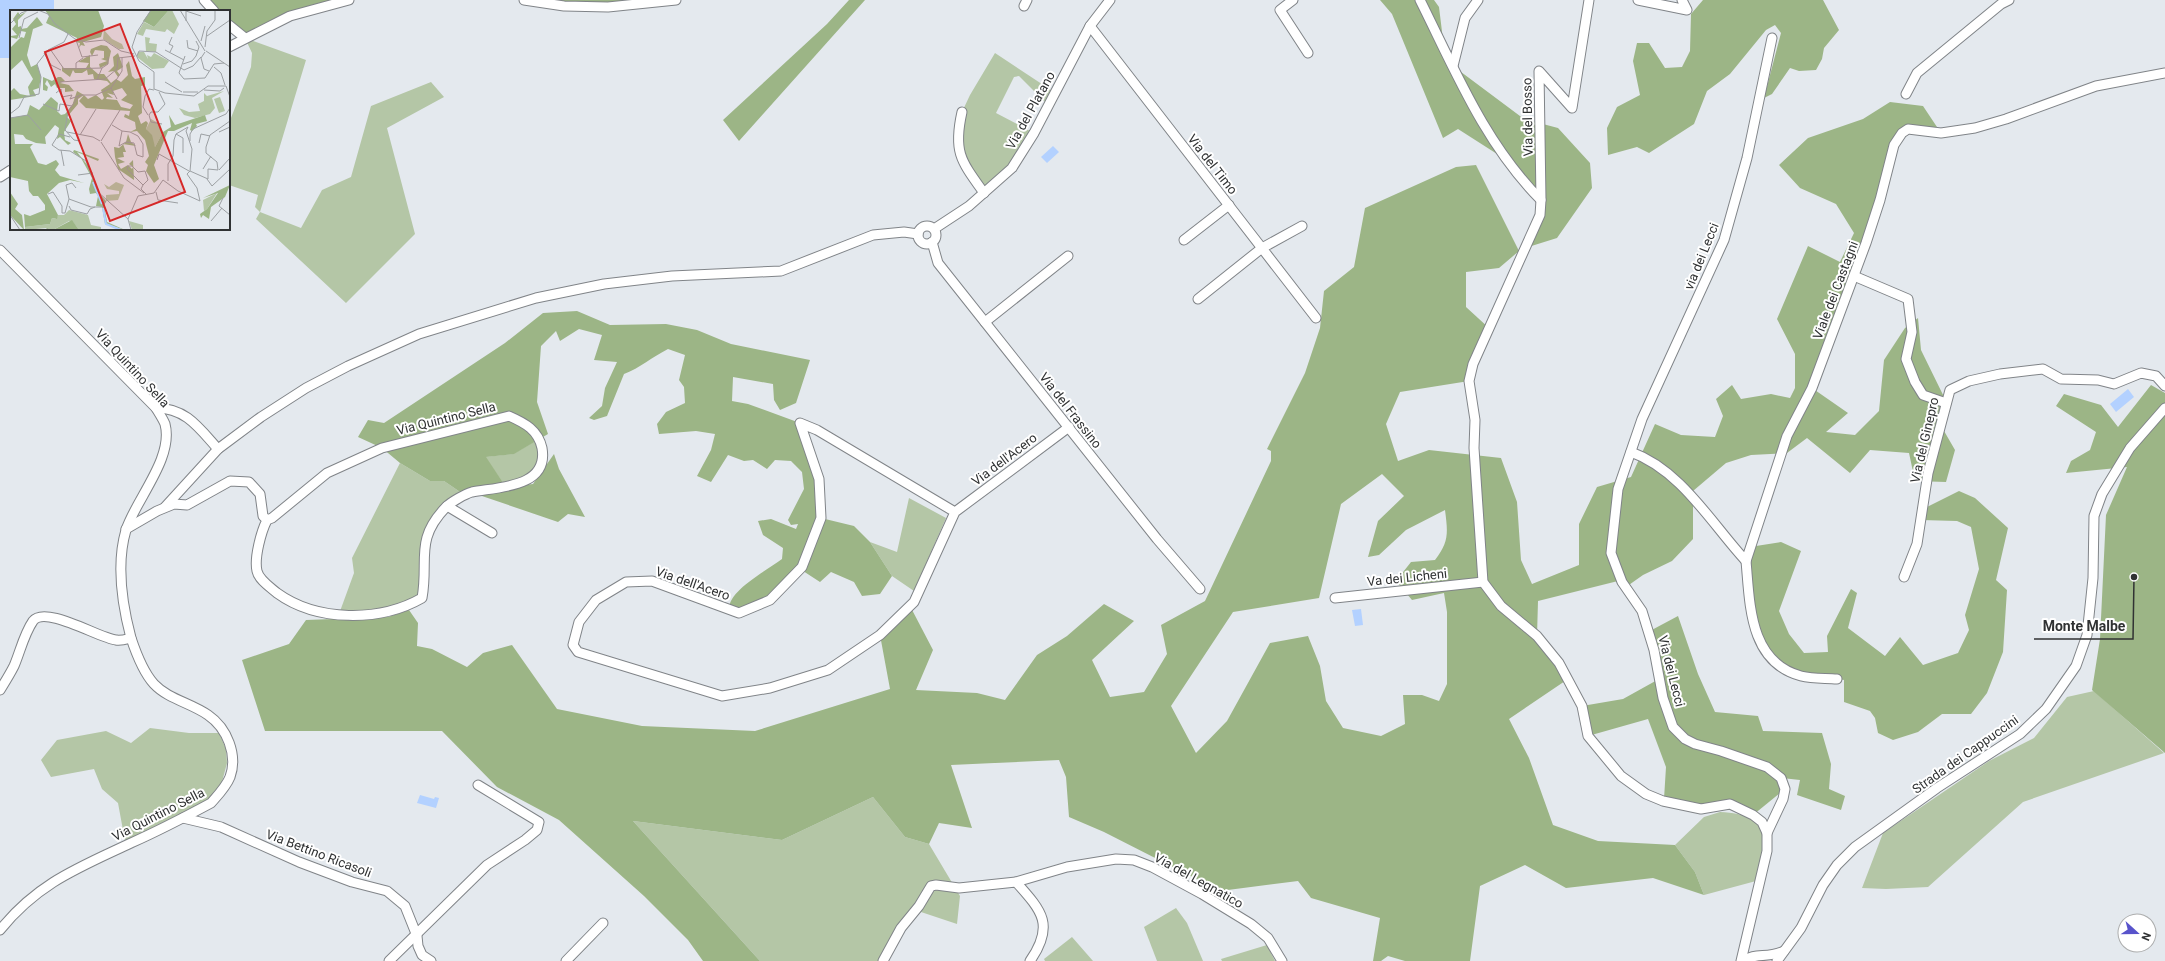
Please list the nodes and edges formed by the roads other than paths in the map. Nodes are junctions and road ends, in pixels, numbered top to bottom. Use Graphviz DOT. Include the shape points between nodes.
graph roads {
  1 [pos="204,0"];
  2 [pos="349,0"];
  3 [pos="524,0"];
  4 [pos="676,0"];
  5 [pos="1110,0"];
  6 [pos="1293,0"];
  7 [pos="1420,0"];
  8 [pos="1478,0"];
  9 [pos="1589,0"];
  10 [pos="1638,0"];
  11 [pos="1682,0"];
  12 [pos="2009,0"];
  13 [pos="609,4"];
  14 [pos="213,10"];
  15 [pos="230,26"];
  16 [pos="1090,26"];
  17 [pos="245,38"];
  18 [pos="1772,38"];
  19 [pos="230,46"];
  20 [pos="1308,53"];
  21 [pos="1453,66"];
  22 [pos="2165,73"];
  23 [pos="1906,94"];
  24 [pos="962,112"];
  25 [pos="10,171"];
  26 [pos="0,177"];
  27 [pos="984,193"];
  28 [pos="1542,200"];
  29 [pos="1229,205"];
  30 [pos="1302,226"];
  31 [pos="934,229"];
  32 [pos="918,234"];
  33 [pos="1184,240"];
  34 [pos="932,242"];
  35 [pos="1262,248"];
  36 [pos="0,250"];
  37 [pos="1068,256"];
  38 [pos="1854,276"];
  39 [pos="1198,299"];
  40 [pos="1316,318"];
  41 [pos="985,322"];
  42 [pos="2165,386"];
  43 [pos="1946,404"];
  44 [pos="156,408"];
  45 [pos="2165,408"];
  46 [pos="1069,427"];
  47 [pos="218,449"];
  48 [pos="1631,452"];
  49 [pos="447,506"];
  50 [pos="164,508"];
  51 [pos="954,512"];
  52 [pos="267,520"];
  53 [pos="126,529"];
  54 [pos="492,533"];
  55 [pos="1746,561"];
  56 [pos="1904,577"];
  57 [pos="1483,582"];
  58 [pos="1200,589"];
  59 [pos="1335,598"];
  60 [pos="131,638"];
  61 [pos="1837,679"];
  62 [pos="0,690"];
  63 [pos="478,785"];
  64 [pos="183,818"];
  65 [pos="1767,833"];
  66 [pos="1016,882"];
  67 [pos="603,923"];
  68 [pos="0,930"];
  69 [pos="1748,933"];
  70 [pos="416,936"];
  71 [pos="1784,951"];
  72 [pos="1755,958"];
  73 [pos="389,961"];
  74 [pos="431,961"];
  75 [pos="566,961"];
  76 [pos="883,961"];
  77 [pos="1030,961"];
  78 [pos="1282,961"];
  79 [pos="1741,961"];
  80 [pos="1777,961"];
  1 -- 14 [label="street"];
  2 -- 17 [label="street" via="290,16"];
  3 -- 13 [label="street" via="564,6"];
  4 -- 13 [label="street"];
  5 -- 16 [label="street, Via del Platano"];
  6 -- 20 [label="street" via="1280,10"];
  7 -- 21 [label="street"];
  8 -- 21 [label="street" via="1465,18"];
  9 -- 28 [label="street, Via del Bosso" via="1572,108 1538,71"];
  10 -- 11 [label="street" via="1687,10"];
  12 -- 23 [label="street" via="2000,4 1917,73"];
  15 -- 17 [label="street"];
  16 -- 27 [label="street, Via del Platano" via="1023,152 1012,168"];
  16 -- 29 [label="street, Via del Timo"];
  17 -- 19 [label="street"];
  18 -- 48 [label="street, via dei Lecci" via="1746,158 1724,240 1642,419"];
  21 -- 28 [label="street" via="1494,142 1522,180"];
  22 -- 38 [label="street, Viale dei Castagni" via="2096,86 1974,128 1941,133 1908,129 1894,145 1880,200"];
  24 -- 27 [label="street" via="958,131 959,154"];
  25 -- 26 [label="street"];
  27 -- 31 [label="street, Via del Platano"];
  28 -- 57 [label="street" via="1540,215 1474,364 1469,381 1475,420 1474,448"];
  29 -- 33 [label="street"];
  29 -- 35 [label="street, Via del Timo"];
  30 -- 35 [label="street"];
  31 -- 32 [label="street" via="926,226 921,228"];
  31 -- 34 [label="street" via="935,237"];
  32 -- 34 [label="street" via="921,241"];
  32 -- 47 [label="street" via="904,232 873,235 781,271 672,276 604,284 536,298 454,322 419,334 306,388"];
  34 -- 41 [label="street, Via del Frassino" via="938,263"];
  35 -- 39 [label="street"];
  35 -- 40 [label="street, Via del Timo"];
  36 -- 44 [label="street, Via Quintino Sella"];
  37 -- 41 [label="street"];
  38 -- 43 [label="street" via="1908,299 1912,332 1906,359 1923,395"];
  38 -- 55 [label="street, Viale dei Castagni" via="1812,388 1787,436"];
  41 -- 46 [label="street, Via del Frassino"];
  42 -- 43 [label="street, Via del Ginepro" via="2156,376 2140,374 2114,384 2098,380 2062,379 2043,369 1969,381 1950,390"];
  43 -- 56 [label="street, Via del Ginepro" via="1928,473 1917,544"];
  44 -- 47 [label="street" via="177,410 194,422"];
  44 -- 53 [label="street, Via Quintino Sella" via="164,424 166,437 163,451"];
  45 -- 71 [label="street, Strada dei Cappuccini" via="2130,448 2102,494 2094,516 2093,578 2087,635 2076,666 2046,709 2020,734 1937,788 1855,847 1837,865 1823,885 1801,928"];
  46 -- 51 [label="street, Via dell'Acero"];
  46 -- 58 [label="street, Via del Frassino"];
  47 -- 50 [label="street"];
  48 -- 55 [label="street" via="1644,457 1676,480"];
  48 -- 65 [label="street, Via dei Lecci" via="1618,489 1611,553 1622,582 1642,611 1674,728 1695,744 1767,767 1781,778 1785,789 1783,799"];
  49 -- 52 [label="street, Via Quintino Sella" via="430,527 424,548 422,598 406,607 381,614 339,614 312,610 290,602 265,584 257,571 259,545"];
  49 -- 52 [label="street, Via Quintino Sella" via="470,493 516,486 529,479 540,466 543,454 539,439 528,424 509,416 382,448 328,472"];
  49 -- 54 [label="street"];
  50 -- 52 [label="street" via="174,504 187,505 230,481 249,482 260,494 263,516"];
  50 -- 53 [label="street"];
  51 -- 51 [label="street, Via dell'Acero" via="816,430 800,424 819,479 821,518 802,567 770,600 739,613 652,581 626,582 596,600 579,622 573,645 578,652 722,696 770,688 828,670 880,634 914,602"];
  53 -- 60 [label="street, Via Quintino Sella" via="121,553 121,576"];
  55 -- 61 [label="street" via="1751,614 1766,653 1781,668 1800,676"];
  57 -- 59 [label="street, Va dei Licheni"];
  57 -- 65 [label="street" via="1501,606 1537,636 1559,663 1582,706 1588,736 1621,776 1646,794 1663,801 1701,809 1730,804 1757,818"];
  60 -- 62 [label="street" via="108,638 55,618 38,617 29,628 13,668"];
  60 -- 64 [label="street, Via Quintino Sella" via="145,672 153,684 173,698 209,715 225,732 232,752 230,776 221,793 211,803"];
  63 -- 70 [label="street" via="539,822 537,830 487,865"];
  64 -- 68 [label="street, Via Quintino Sella" via="60,876 26,902"];
  64 -- 70 [label="street, Via Bettino Ricasoli" via="221,827 305,864 352,882 387,891 405,906"];
  65 -- 69 [label="street" via="1767,851"];
  66 -- 76 [label="street, Via del Legnatico" via="959,888 931,886 901,928"];
  66 -- 77 [label="street" via="1038,907 1045,927 1040,944"];
  66 -- 78 [label="street, Via del Legnatico" via="1067,866 1116,859 1134,860 1202,894 1251,924 1268,938"];
  67 -- 75 [label="street"];
  69 -- 72 [label="street"];
  69 -- 79 [label="street"];
  70 -- 73 [label="street"];
  70 -- 74 [label="street, Via Bettino Ricasoli" via="422,955"];
  71 -- 72 [label="street" via="1773,956"];
  71 -- 80 [label="street, Strada dei Cappuccini"];
  72 -- 79 [label="street"];
}
